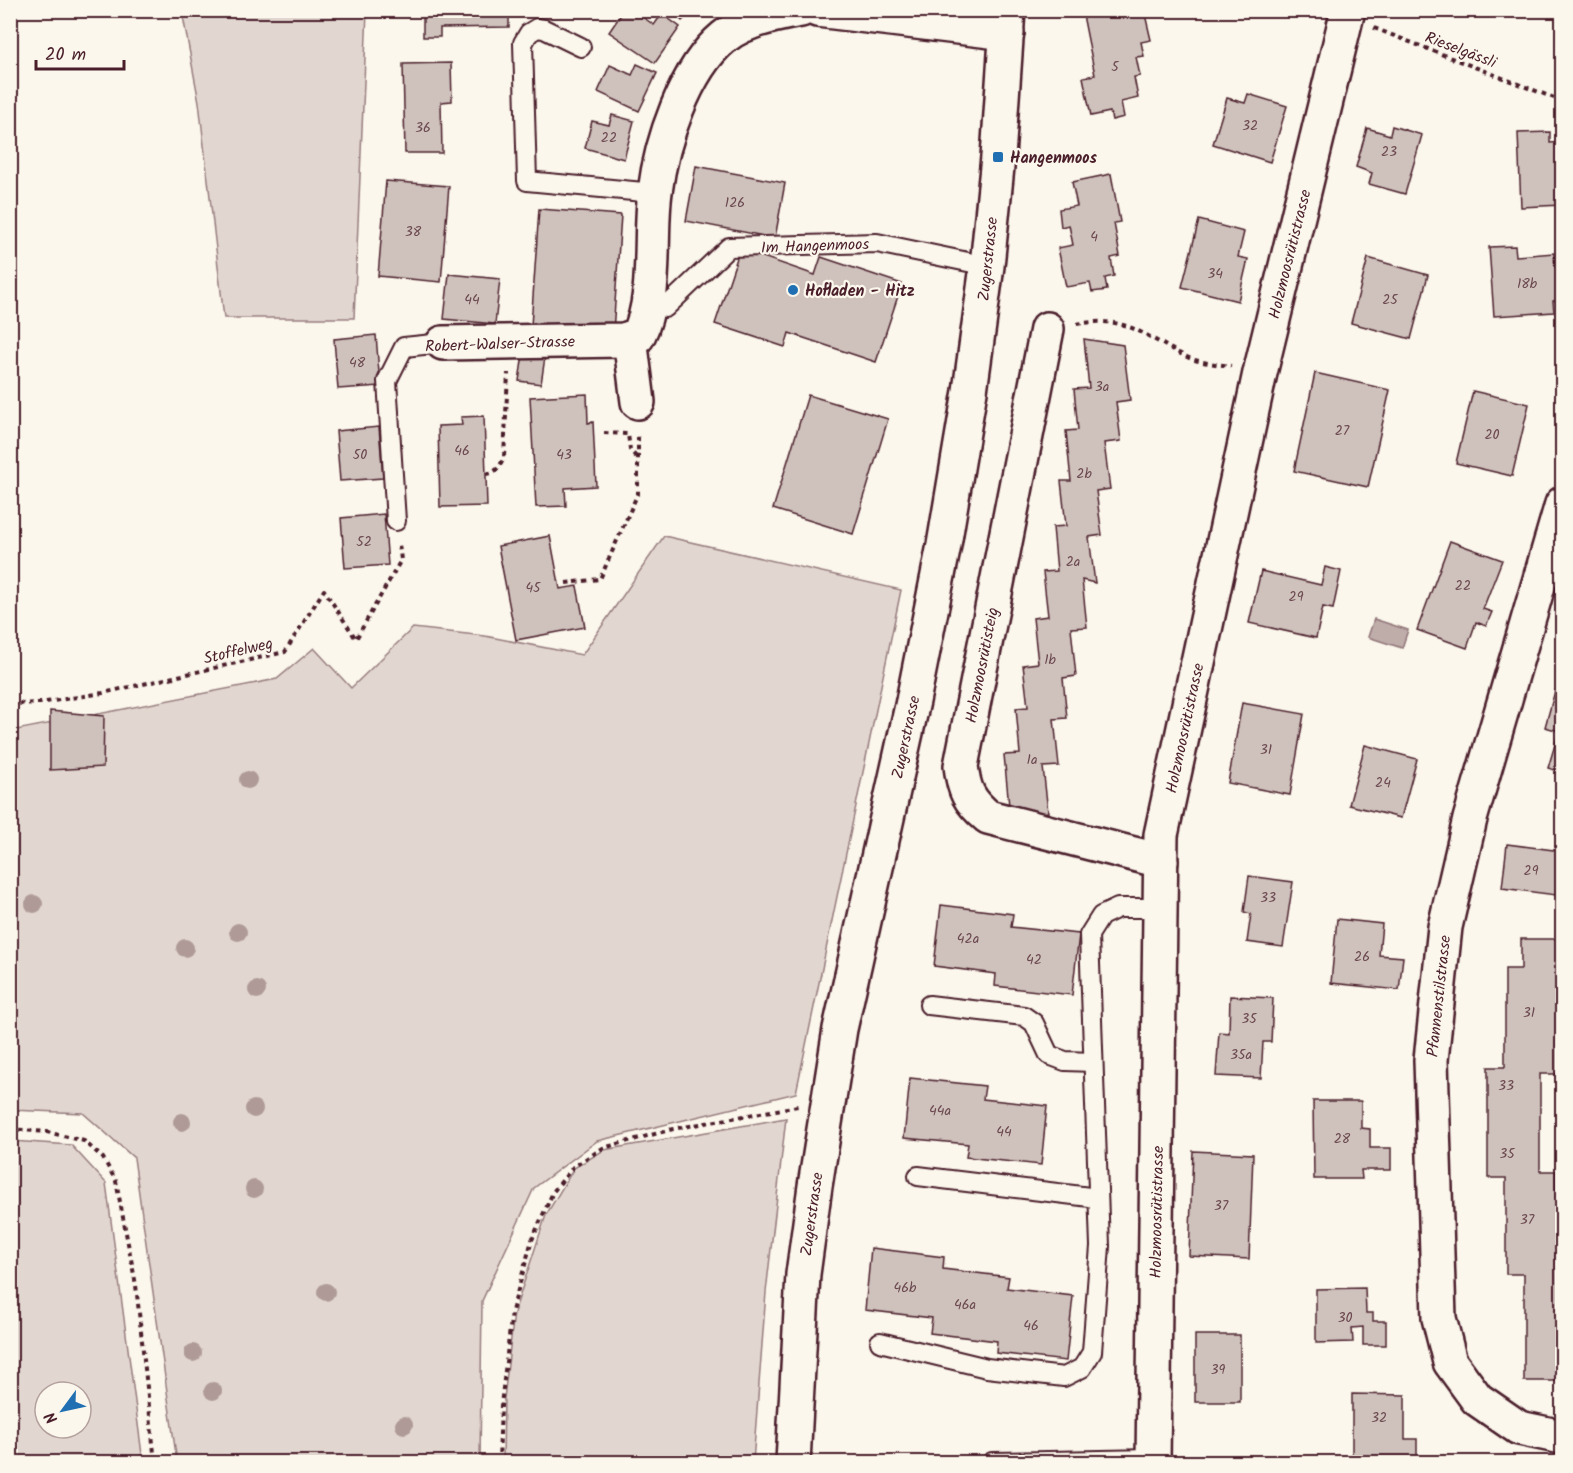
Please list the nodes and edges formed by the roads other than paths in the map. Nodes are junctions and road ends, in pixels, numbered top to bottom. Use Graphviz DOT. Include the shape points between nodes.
graph roads {
  1 [pos="801,10"];
  2 [pos="817,10"];
  3 [pos="1347,14"];
  4 [pos="1007,22"];
  5 [pos="581,48"];
  6 [pos="654,192"];
  7 [pos="987,266"];
  8 [pos="665,308"];
  9 [pos="1047,329"];
  10 [pos="630,338"];
  11 [pos="443,343"];
  12 [pos="638,402"];
  13 [pos="1563,504"];
  14 [pos="396,520"];
  15 [pos="1161,861"];
  16 [pos="1160,908"];
  17 [pos="929,1005"];
  18 [pos="1094,1062"];
  19 [pos="918,1176"];
  20 [pos="1098,1198"];
  21 [pos="880,1342"];
  22 [pos="1563,1437"];
  23 [pos="1153,1461"];
  24 [pos="793,1462"];
  25 [pos="992,1462"];
  1 -- 6 [label="street" via="752,23 725,36 705,56 683,94"];
  2 -- 4 [label="street"];
  3 -- 15 [label="street, Holzmoosrütistrasse" via="1260,373 1161,835"];
  4 -- 7 [label="street, Zugerstrasse"];
  5 -- 6 [label="lane" via="537,28 523,43 527,182"];
  6 -- 10 [label="street" via="645,321 638,336"];
  7 -- 8 [label="lane, Im Hangenmoos" via="877,243 729,247"];
  7 -- 24 [label="street, Zugerstrasse" via="944,545 840,1029 827,1109 803,1274"];
  9 -- 15 [label="street, Holzmoosrütisteig" via="961,766 963,785 973,805 988,817"];
  10 -- 11 [label="street, Robert-Walser-Strasse"];
  10 -- 12 [label="street"];
  11 -- 14 [label="lane, Robert-Walser-Strasse" via="404,347 387,381"];
  13 -- 22 [label="street, Pfannenstilstrasse" via="1470,819 1447,916 1431,1060 1439,1318 1450,1362 1478,1399 1519,1428"];
  15 -- 16 [label="street, Holzmoosrütistrasse"];
  16 -- 18 [label="lane" via="1118,908 1101,916 1089,935"];
  16 -- 23 [label="street, Holzmoosrütistrasse"];
  17 -- 18 [label="lane" via="1024,1016 1034,1023 1049,1055 1065,1061"];
  18 -- 20 [label="lane"];
  19 -- 20 [label="lane"];
  20 -- 21 [label="lane" via="1100,1246 1092,1352 1082,1368 1064,1377 987,1368"];
  23 -- 25 [label="lane"];
}
